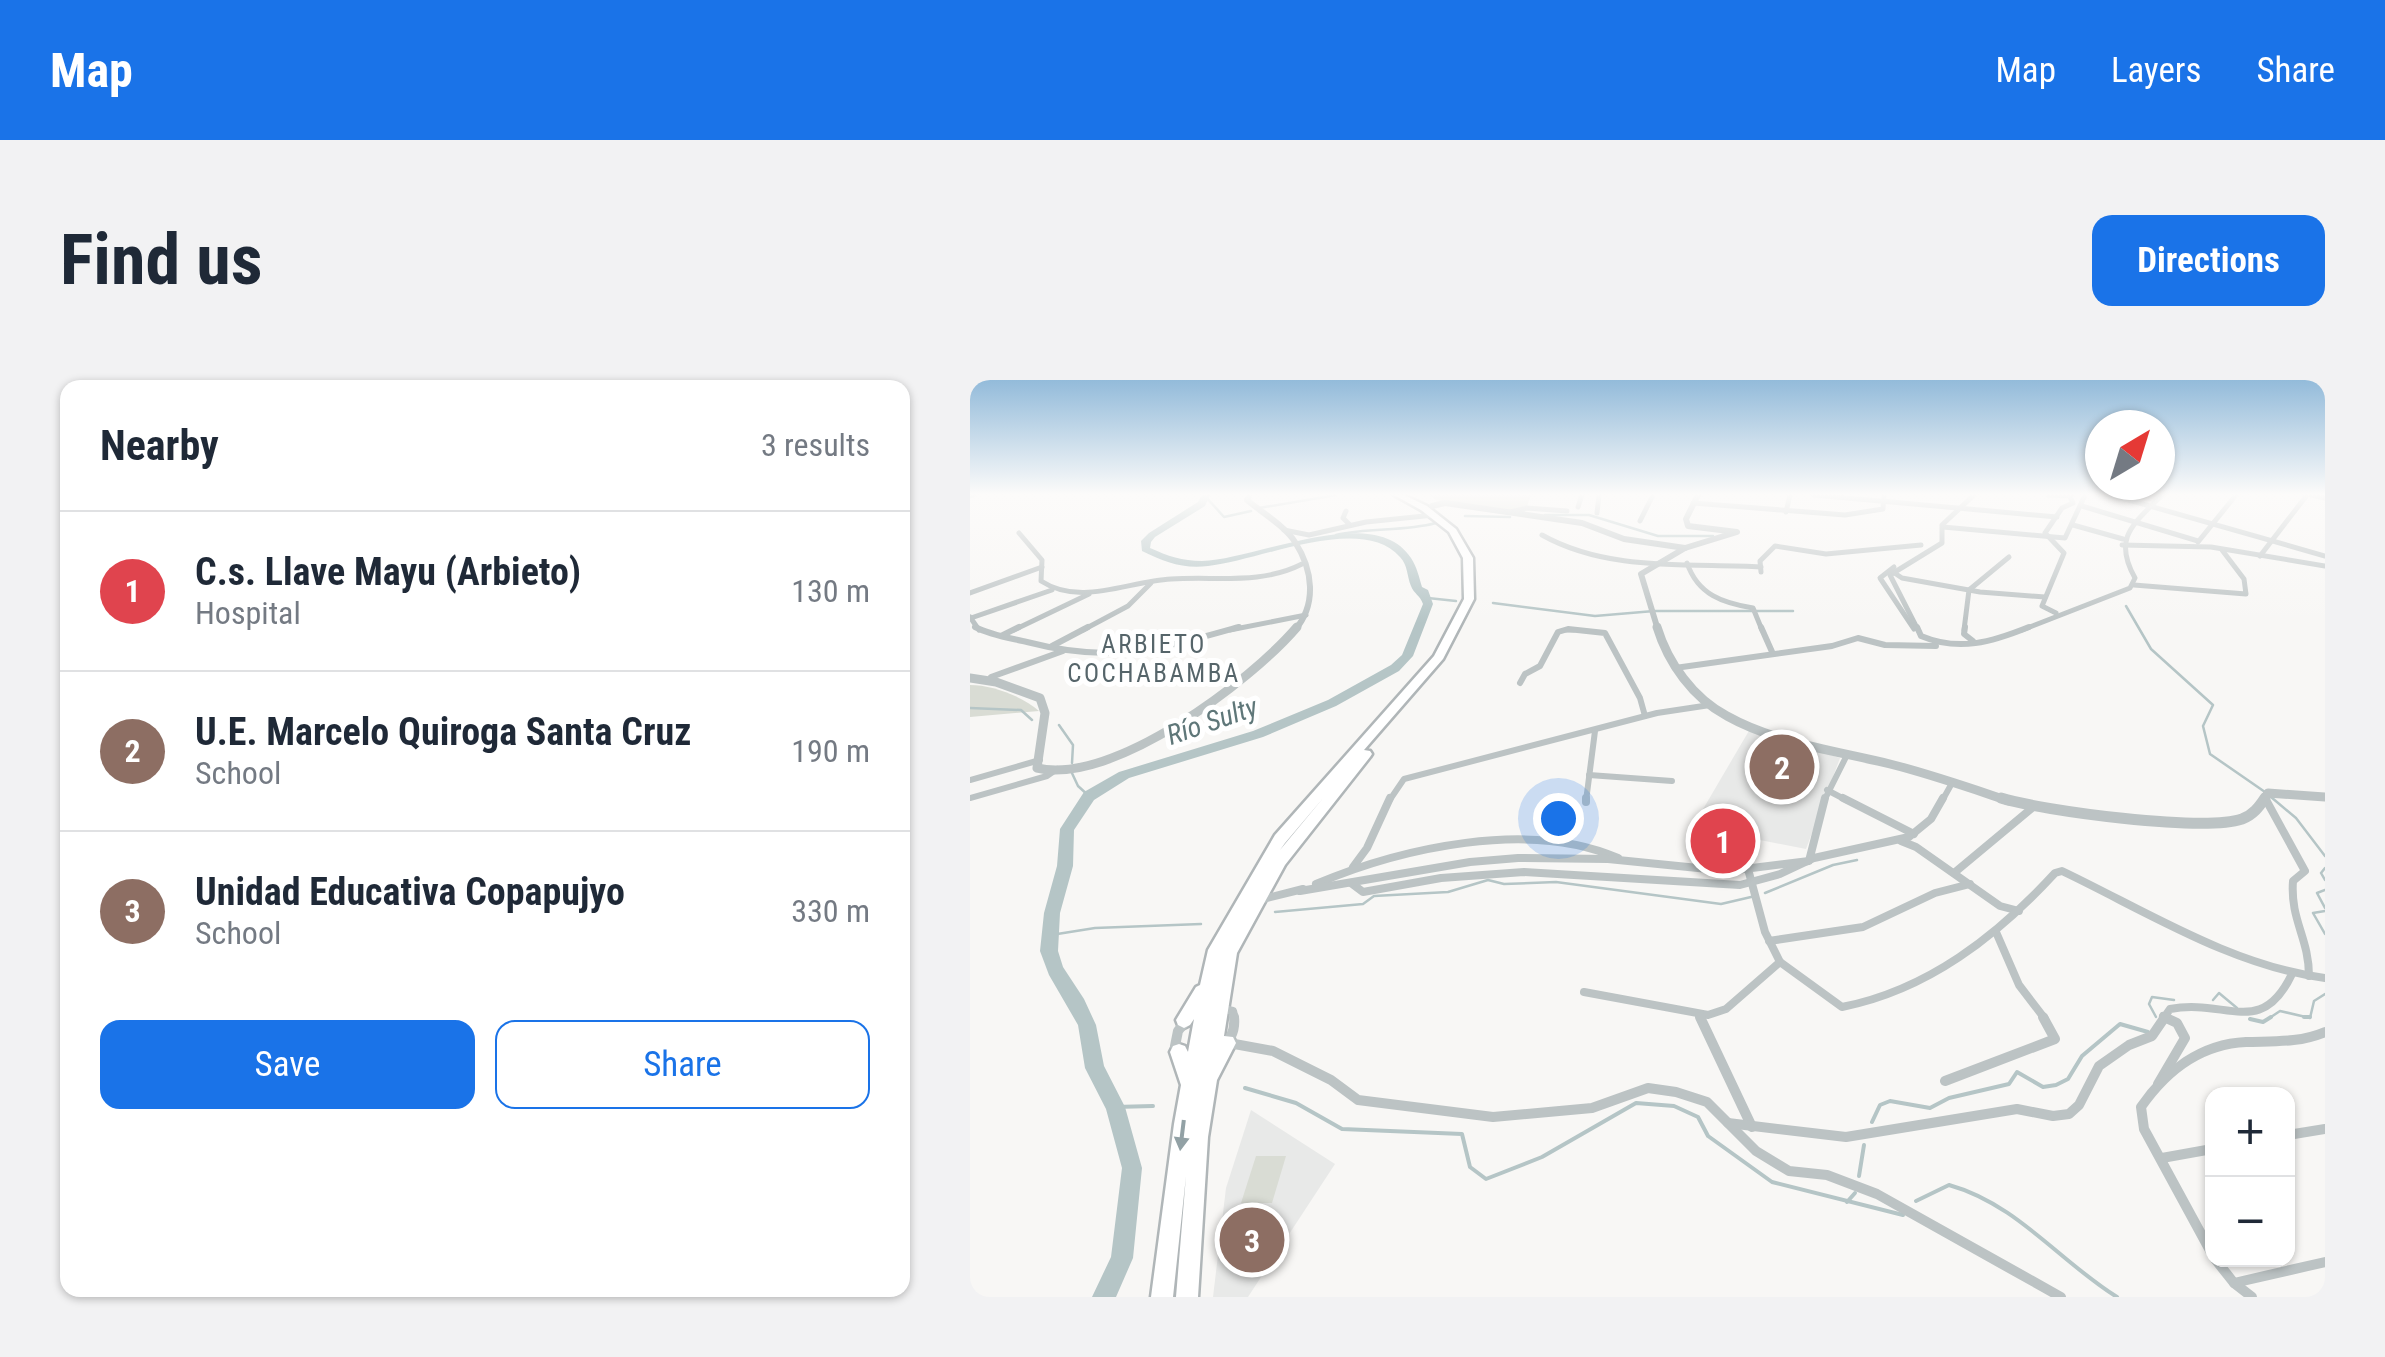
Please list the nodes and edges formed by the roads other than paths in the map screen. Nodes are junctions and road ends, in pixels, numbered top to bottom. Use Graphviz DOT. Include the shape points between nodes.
graph roads {
  1 [pos="1024,538"];
  2 [pos="1288,538"];
  3 [pos="1455,538"];
  4 [pos="1464,538"];
  5 [pos="1547,538"];
  6 [pos="1621,538"];
  7 [pos="1718,538"];
  8 [pos="1940,538"];
  9 [pos="1944,538"];
  10 [pos="2051,538"];
  11 [pos="2111,538"];
  12 [pos="2125,538"];
  13 [pos="2180,538"];
  14 [pos="2201,538"];
  15 [pos="2264,538"];
  16 [pos="2272,540"];
  17 [pos="2122,542"];
  18 [pos="1921,544"];
  19 [pos="2197,544"];
  20 [pos="1685,548"];
  21 [pos="2221,548"];
  22 [pos="2260,556"];
  23 [pos="2325,556"];
  24 [pos="2009,557"];
  25 [pos="1687,563"];
  26 [pos="1302,564"];
  27 [pos="1654,564"];
  28 [pos="2325,566"];
  29 [pos="1042,567"];
  30 [pos="1889,578"];
  31 [pos="1154,580"];
  32 [pos="2134,585"];
  33 [pos="1056,589"];
  34 [pos="1968,590"];
  35 [pos="1094,592"];
  36 [pos="970,593"];
  37 [pos="2045,598"];
  38 [pos="2060,613"];
  39 [pos="1306,615"];
  40 [pos="971,618"];
  41 [pos="1001,635"];
  42 [pos="1983,643"];
  43 [pos="1943,645"];
  44 [pos="1052,646"];
  45 [pos="1064,651"];
  46 [pos="1773,654"];
  47 [pos="1675,668"];
  48 [pos="991,677"];
  49 [pos="970,678"];
  50 [pos="1520,683"];
  51 [pos="1710,705"];
  52 [pos="1645,716"];
  53 [pos="1595,732"];
  54 [pos="1847,755"];
  55 [pos="1040,760"];
  56 [pos="1065,767"];
  57 [pos="1590,774"];
  58 [pos="970,780"];
  59 [pos="1672,781"];
  60 [pos="1952,783"];
  61 [pos="1827,790"];
  62 [pos="2264,797"];
  63 [pos="970,798"];
  64 [pos="2325,798"];
  65 [pos="1586,802"];
  66 [pos="2032,808"];
  67 [pos="1914,834"];
  68 [pos="1901,841"];
  69 [pos="1620,860"];
  70 [pos="1809,860"];
  71 [pos="1353,867"];
  72 [pos="1748,869"];
  73 [pos="1954,873"];
  74 [pos="1754,881"];
  75 [pos="1351,884"];
  76 [pos="1970,884"];
  77 [pos="1300,890"];
  78 [pos="1259,900"];
  79 [pos="2019,910"];
  80 [pos="1996,932"];
  81 [pos="1770,941"];
  82 [pos="1780,962"];
  83 [pos="2292,974"];
  84 [pos="2309,976"];
  85 [pos="2325,978"];
  86 [pos="1215,983"];
  87 [pos="1584,992"];
  88 [pos="1202,1008"];
  89 [pos="1226,1008"];
  90 [pos="1700,1016"];
  91 [pos="2163,1016"];
  92 [pos="1184,1020"];
  93 [pos="2325,1032"];
  94 [pos="1227,1043"];
  95 [pos="1211,1054"];
  96 [pos="1186,1055"];
  97 [pos="1945,1080"];
  98 [pos="1198,1086"];
  99 [pos="2156,1088"];
  100 [pos="1728,1123"];
  101 [pos="1752,1126"];
  102 [pos="2325,1129"];
  103 [pos="2295,1135"];
  104 [pos="2205,1150"];
  105 [pos="2162,1158"];
  106 [pos="2205,1240"];
  107 [pos="2325,1262"];
  108 [pos="2221,1267"];
  109 [pos="2234,1284"];
  110 [pos="1162,1297"];
  111 [pos="1187,1297"];
  112 [pos="2061,1297"];
  113 [pos="2252,1297"];
  1 -- 29 [label="street" via="1040,554"];
  2 -- 26 [label="street"];
  3 -- 86 [label="highway" via="1471,572 1458,625 1439,657 1280,838 1214,955"];
  4 -- 78 [label="highway" via="1476,556 1479,597 1473,616 1444,666 1304,828"];
  5 -- 27 [label="street" via="1566,549"];
  6 -- 20 [label="street"];
  7 -- 20 [label="street"];
  8 -- 18 [label="street"];
  9 -- 30 [label="street"];
  10 -- 37 [label="street" via="2064,553"];
  11 -- 17 [label="street"];
  12 -- 17 [label="street"];
  13 -- 19 [label="street"];
  14 -- 19 [label="street"];
  15 -- 16 [label="street"];
  16 -- 22 [label="street"];
  16 -- 23 [label="street"];
  17 -- 19 [label="street"];
  17 -- 32 [label="street"];
  18 -- 25 [label="street" via="1826,554 1775,546 1760,570"];
  18 -- 30 [label="street" via="1880,576"];
  19 -- 21 [label="street"];
  20 -- 27 [label="street"];
  21 -- 22 [label="street"];
  21 -- 32 [label="street" via="2246,594"];
  22 -- 28 [label="street"];
  24 -- 34 [label="street"];
  25 -- 27 [label="street"];
  25 -- 46 [label="street" via="1692,578 1720,603 1754,608"];
  26 -- 31 [label="street" via="1281,575"];
  26 -- 39 [label="street" via="1312,581"];
  27 -- 47 [label="street" via="1641,574"];
  29 -- 33 [label="street" via="1041,582"];
  29 -- 36 [label="street"];
  30 -- 34 [label="street"];
  30 -- 43 [label="street" via="1918,631"];
  31 -- 35 [label="street"];
  31 -- 44 [label="street" via="1128,606"];
  32 -- 38 [label="street"];
  33 -- 35 [label="street"];
  33 -- 40 [label="street"];
  34 -- 37 [label="street"];
  34 -- 42 [label="street" via="1964,634"];
  35 -- 41 [label="street"];
  37 -- 38 [label="street" via="2043,608"];
  38 -- 42 [label="street"];
  39 -- 45 [label="street" via="1131,655"];
  39 -- 56 [label="street" via="1281,646 1171,729 1135,748"];
  40 -- 41 [label="street" via="976,629"];
  41 -- 44 [label="street"];
  42 -- 43 [label="street"];
  43 -- 46 [label="street" via="1858,638"];
  44 -- 45 [label="street"];
  45 -- 48 [label="street"];
  46 -- 47 [label="street"];
  47 -- 51 [label="street"];
  48 -- 49 [label="street"];
  48 -- 55 [label="street" via="1040,698"];
  50 -- 52 [label="street" via="1540,666 1561,630 1605,634"];
  51 -- 52 [label="street"];
  51 -- 54 [label="street" via="1785,738"];
  52 -- 53 [label="street"];
  53 -- 57 [label="street"];
  53 -- 71 [label="street" via="1404,779"];
  54 -- 60 [label="street"];
  54 -- 61 [label="street"];
  55 -- 56 [label="street" via="1037,768"];
  55 -- 58 [label="street"];
  56 -- 63 [label="street"];
  57 -- 59 [label="street"];
  57 -- 65 [label="street"];
  60 -- 66 [label="street"];
  60 -- 67 [label="street"];
  61 -- 67 [label="street"];
  61 -- 70 [label="street"];
  62 -- 64 [label="street" via="2272,792"];
  62 -- 66 [label="street" via="2245,818 2213,824"];
  62 -- 84 [label="street" via="2304,872 2293,881 2291,908 2309,952"];
  66 -- 73 [label="street"];
  67 -- 68 [label="street"];
  68 -- 70 [label="street"];
  68 -- 73 [label="street"];
  69 -- 71 [label="street" via="1580,848 1482,842"];
  69 -- 72 [label="street" via="1702,871"];
  69 -- 75 [label="street" via="1486,861"];
  70 -- 72 [label="street"];
  70 -- 74 [label="street"];
  71 -- 77 [label="street"];
  72 -- 74 [label="street"];
  73 -- 76 [label="street"];
  74 -- 75 [label="street" via="1702,885 1524,872 1363,892"];
  74 -- 81 [label="street"];
  75 -- 77 [label="street"];
  76 -- 79 [label="street" via="2007,910"];
  76 -- 81 [label="street" via="1864,926"];
  77 -- 78 [label="street"];
  78 -- 86 [label="highway"];
  79 -- 80 [label="street"];
  79 -- 83 [label="street" via="2054,873 2067,872 2252,962"];
  80 -- 82 [label="street" via="1943,968 1851,1006 1835,1004"];
  80 -- 97 [label="street" via="2019,985 2055,1039"];
  81 -- 82 [label="street"];
  82 -- 90 [label="street" via="1726,1009"];
  83 -- 84 [label="street"];
  83 -- 91 [label="street" via="2281,1000 2262,1012 2191,1005"];
  84 -- 85 [label="street"];
  86 -- 88 [label="highway"];
  86 -- 89 [label="highway"];
  86 -- 92 [label="highway"];
  87 -- 90 [label="street"];
  88 -- 89 [label="street"];
  88 -- 92 [label="street"];
  88 -- 96 [label="highway"];
  89 -- 94 [label="street" via="1237,1026"];
  89 -- 95 [label="highway"];
  90 -- 101 [label="street"];
  91 -- 99 [label="street" via="2180,1023 2186,1044 2162,1070"];
  91 -- 101 [label="street" via="2152,1036 2099,1066 2069,1114 2017,1108 1846,1138"];
  92 -- 96 [label="street" via="1175,1038"];
  93 -- 99 [label="street" via="2225,1044 2178,1066"];
  94 -- 95 [label="street"];
  94 -- 98 [label="highway"];
  94 -- 100 [label="street" via="1273,1051 1358,1100 1493,1117 1592,1108 1648,1088 1707,1102"];
  95 -- 96 [label="street"];
  95 -- 98 [label="highway"];
  96 -- 98 [label="highway"];
  98 -- 110 [label="highway, one-way"];
  98 -- 111 [label="highway"];
  99 -- 105 [label="street" via="2140,1118"];
  100 -- 101 [label="street"];
  100 -- 112 [label="street" via="1789,1171 1828,1175 1877,1194"];
  102 -- 103 [label="street"];
  104 -- 105 [label="street"];
  105 -- 106 [label="street"];
  107 -- 109 [label="street"];
  108 -- 109 [label="street"];
  109 -- 113 [label="street"];
}
